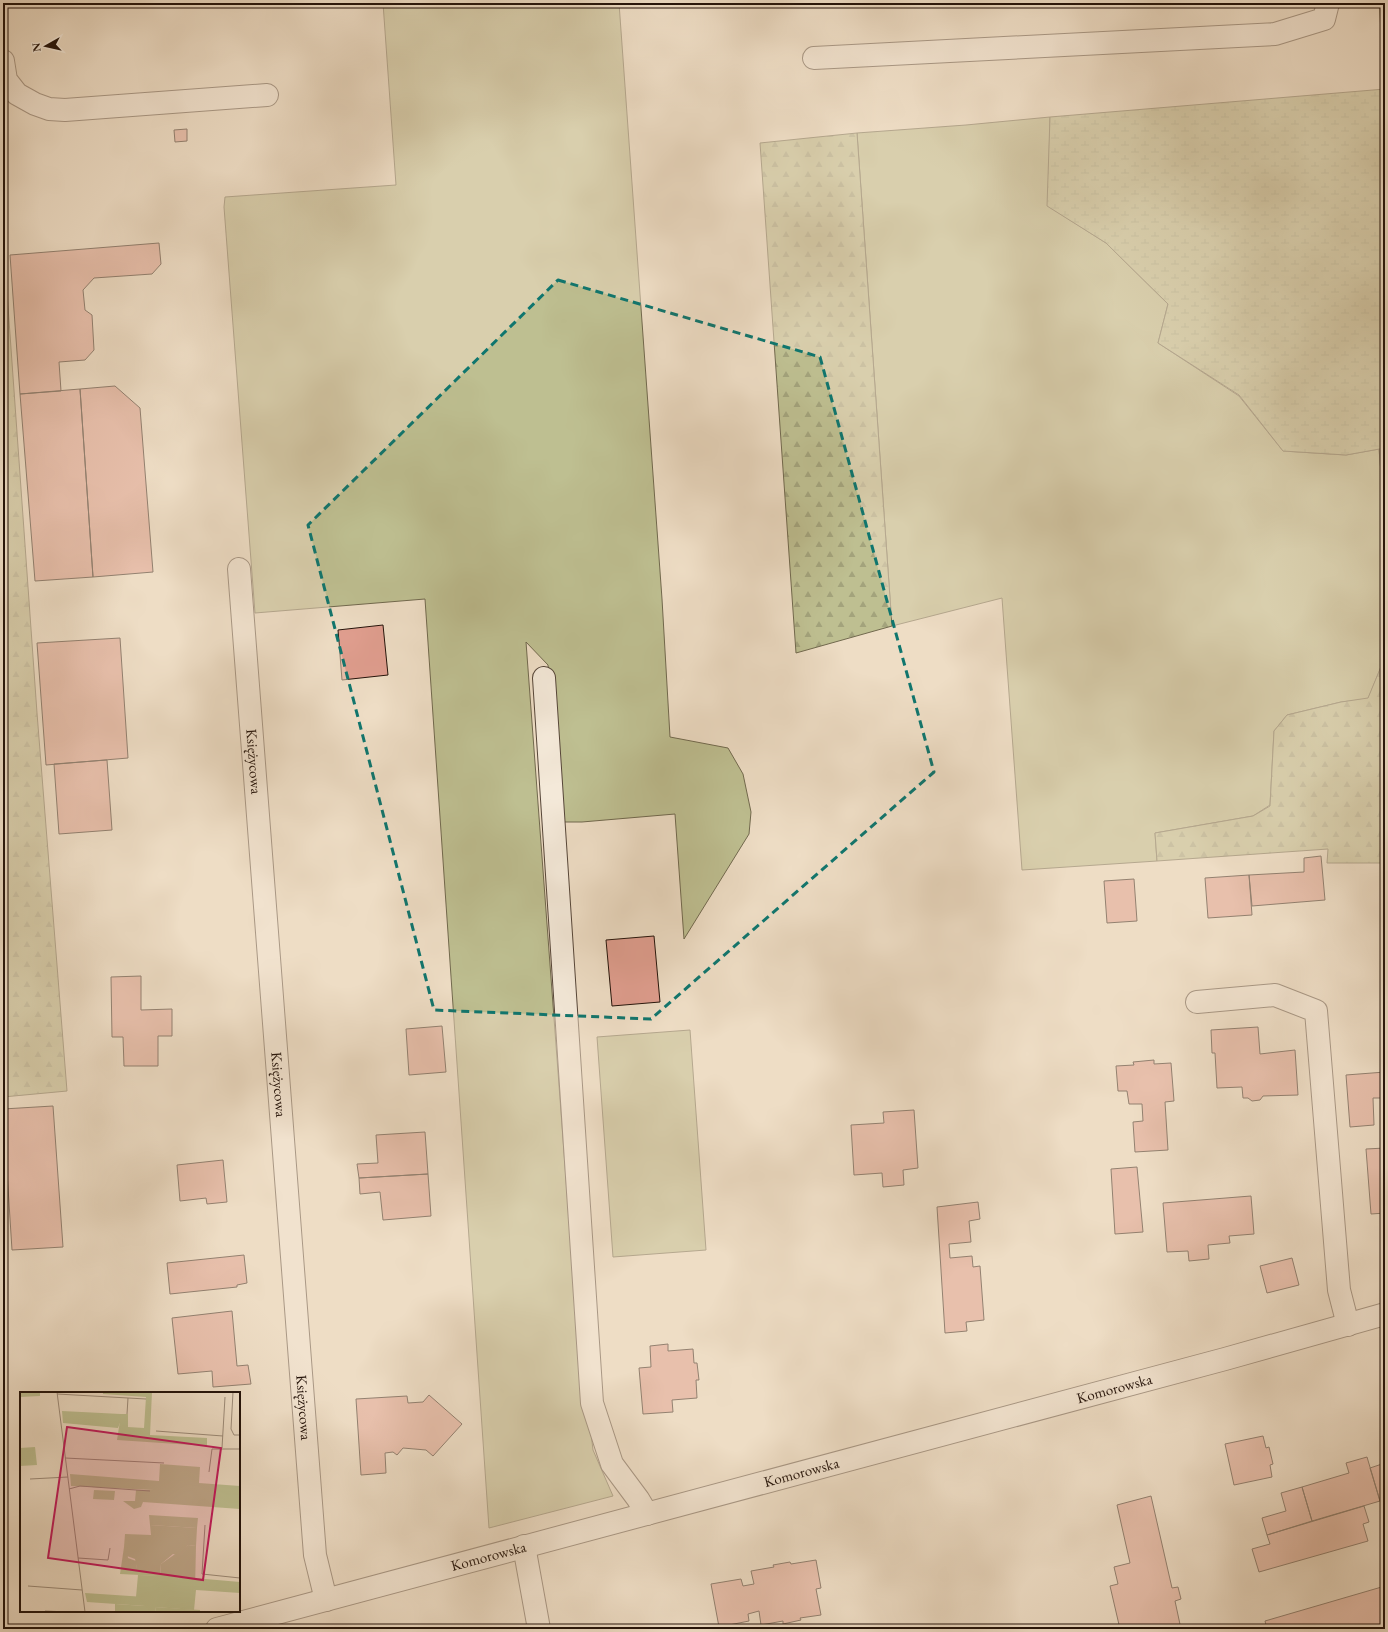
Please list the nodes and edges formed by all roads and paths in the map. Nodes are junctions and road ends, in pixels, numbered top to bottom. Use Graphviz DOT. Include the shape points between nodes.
graph roads {
  1 [pos="1328,3"];
  2 [pos="814,58"];
  3 [pos="3,61"];
  4 [pos="267,95"];
  5 [pos="239,569"];
  6 [pos="544,678"];
  7 [pos="1196,1002"];
  8 [pos="1385,1314"];
  9 [pos="1348,1325"];
  10 [pos="647,1514"];
  11 [pos="524,1546"];
  12 [pos="326,1600"];
  13 [pos="217,1629"];
  14 [pos="539,1629"];
  1 -- 2 [label="street" via="1324,19 1275,34"];
  3 -- 4 [label="street" via="6,80 17,94 49,109 65,110"];
  5 -- 12 [label="street, Księżycowa" via="315,1555"];
  6 -- 10 [label="street" via="592,1403 612,1464"];
  7 -- 9 [label="street" via="1275,995 1316,1011 1339,1290"];
  8 -- 9 [label="street, Komorowska"];
  9 -- 10 [label="street, Komorowska"];
  10 -- 11 [label="street, Komorowska"];
  11 -- 12 [label="street, Komorowska"];
  11 -- 14 [label="street"];
  12 -- 13 [label="street, Komorowska"];
}
